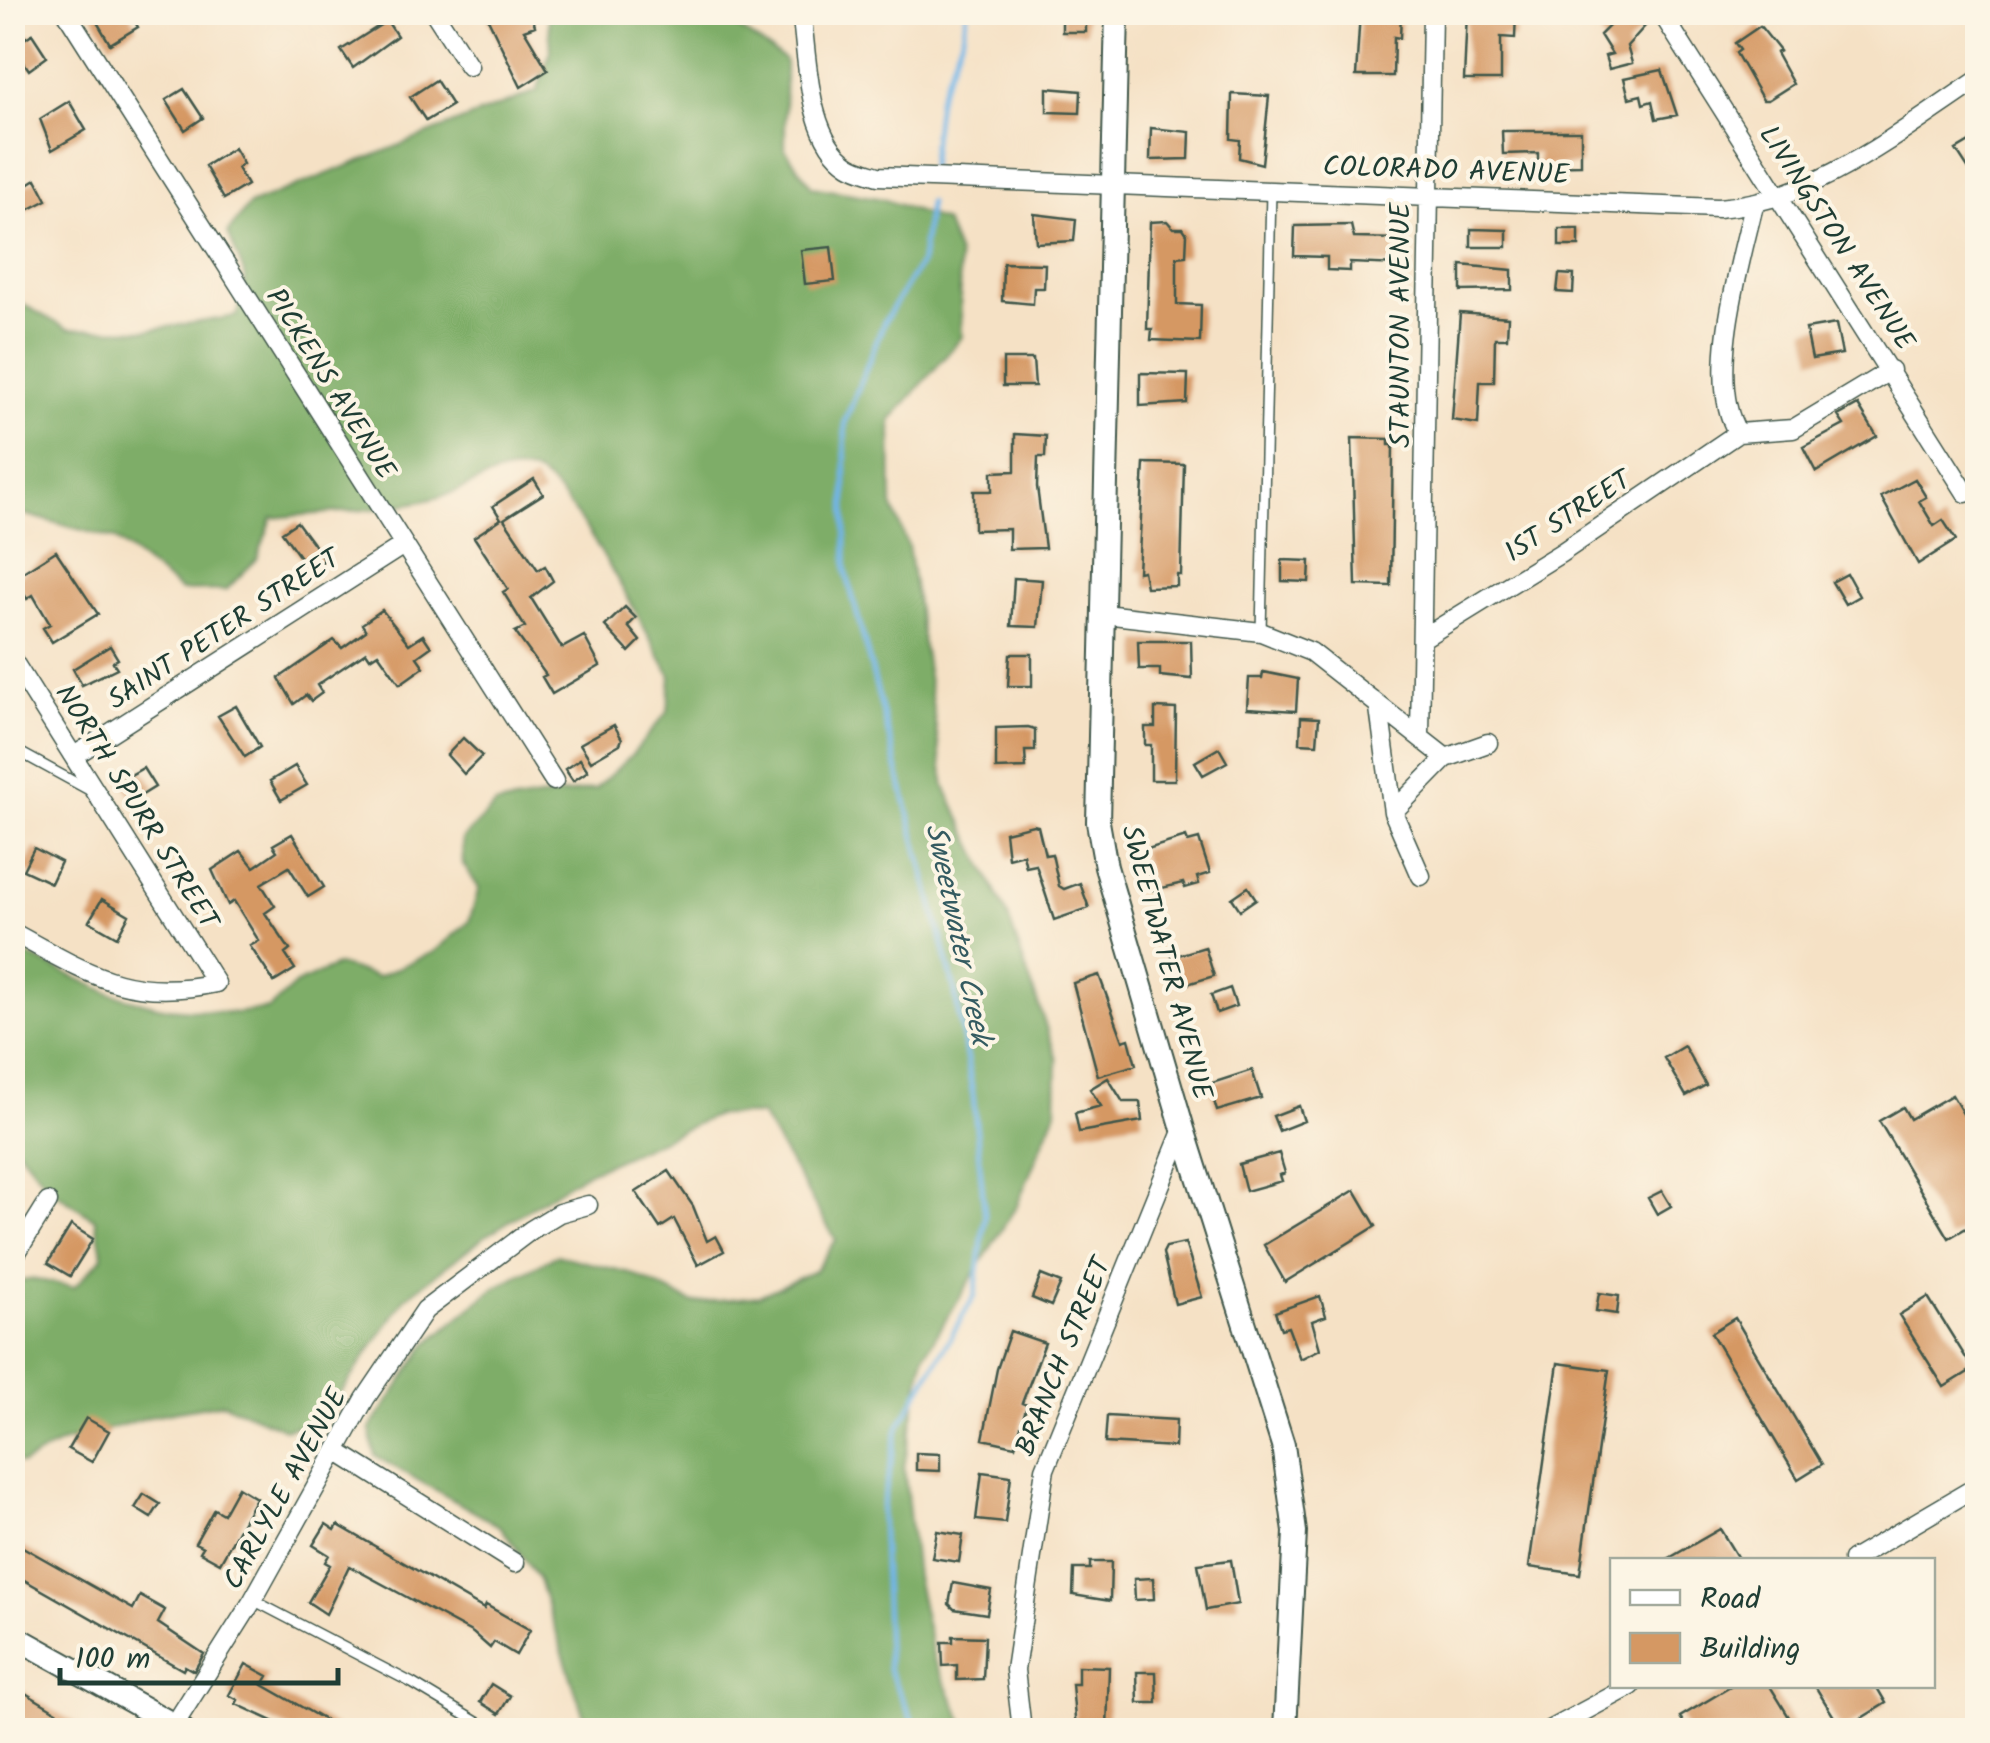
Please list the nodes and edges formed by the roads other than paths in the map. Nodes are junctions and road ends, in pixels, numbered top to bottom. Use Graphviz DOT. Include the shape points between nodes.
graph roads {
  1 [pos="66,12"];
  2 [pos="434,12"];
  3 [pos="801,12"];
  4 [pos="1117,12"];
  5 [pos="1432,12"];
  6 [pos="1661,12"];
  7 [pos="469,66"];
  8 [pos="1978,80"];
  9 [pos="1112,187"];
  10 [pos="1272,191"];
  11 [pos="1427,194"];
  12 [pos="1783,198"];
  13 [pos="1754,206"];
  14 [pos="1891,370"];
  15 [pos="1738,433"];
  16 [pos="1966,493"];
  17 [pos="402,546"];
  18 [pos="1104,614"];
  19 [pos="1261,632"];
  20 [pos="1424,638"];
  21 [pos="12,660"];
  22 [pos="1379,708"];
  23 [pos="1420,735"];
  24 [pos="1488,743"];
  25 [pos="12,748"];
  26 [pos="74,756"];
  27 [pos="1446,758"];
  28 [pos="554,781"];
  29 [pos="100,796"];
  30 [pos="1393,812"];
  31 [pos="1422,876"];
  32 [pos="12,932"];
  33 [pos="1183,1129"];
  34 [pos="48,1202"];
  35 [pos="588,1205"];
  36 [pos="12,1260"];
  37 [pos="338,1452"];
  38 [pos="1978,1486"];
  39 [pos="1855,1558"];
  40 [pos="515,1563"];
  41 [pos="253,1600"];
  42 [pos="12,1634"];
  43 [pos="1627,1688"];
  44 [pos="176,1729"];
  45 [pos="490,1730"];
  46 [pos="1022,1730"];
  47 [pos="1285,1730"];
  48 [pos="1549,1730"];
  1 -- 17 [label="street, PICKENS AVENUE"];
  2 -- 7 [label="street"];
  3 -- 9 [label="street, COLORADO AVENUE" via="814,99 828,141 848,165 878,176"];
  4 -- 9 [label="street, SWEETWATER AVENUE"];
  5 -- 11 [label="street, STAUNTON AVENUE"];
  6 -- 12 [label="street, LIVINGSTON AVENUE"];
  8 -- 12 [label="street, COLORADO AVENUE"];
  9 -- 10 [label="street, COLORADO AVENUE"];
  9 -- 18 [label="street, SWEETWATER AVENUE"];
  10 -- 11 [label="street, COLORADO AVENUE"];
  10 -- 19 [label="lane"];
  11 -- 13 [label="street, COLORADO AVENUE"];
  11 -- 20 [label="street, STAUNTON AVENUE"];
  12 -- 13 [label="street, COLORADO AVENUE"];
  12 -- 14 [label="street, LIVINGSTON AVENUE"];
  13 -- 15 [label="street" via="1731,308 1724,404"];
  14 -- 15 [label="street" via="1804,424 1771,434"];
  14 -- 16 [label="street, LIVINGSTON AVENUE"];
  15 -- 20 [label="street, 1ST STREET"];
  17 -- 26 [label="street, SAINT PETER STREET"];
  17 -- 28 [label="street, PICKENS AVENUE"];
  18 -- 19 [label="street"];
  18 -- 33 [label="street, SWEETWATER AVENUE" via="1097,798 1102,844"];
  19 -- 22 [label="street" via="1312,652"];
  20 -- 23 [label="street, STAUNTON AVENUE"];
  21 -- 26 [label="street, NORTH SPURR STREET"];
  22 -- 23 [label="street"];
  22 -- 30 [label="street"];
  23 -- 27 [label="street"];
  24 -- 27 [label="street"];
  25 -- 29 [label="lane"];
  26 -- 29 [label="street, NORTH SPURR STREET"];
  27 -- 30 [label="street"];
  29 -- 32 [label="street, NORTH SPURR STREET" via="216,983 152,992 86,972"];
  30 -- 31 [label="street"];
  33 -- 46 [label="street, BRANCH STREET" via="1045,1469 1014,1670"];
  33 -- 47 [label="street, SWEETWATER AVENUE" via="1289,1474 1295,1532"];
  34 -- 36 [label="street"];
  35 -- 37 [label="street, CARLYLE AVENUE" via="531,1230 454,1285 415,1324"];
  37 -- 40 [label="street"];
  37 -- 41 [label="street, CARLYLE AVENUE"];
  38 -- 39 [label="street"];
  41 -- 44 [label="street, CARLYLE AVENUE"];
  41 -- 45 [label="lane"];
  42 -- 44 [label="street"];
  43 -- 48 [label="street"];
}
